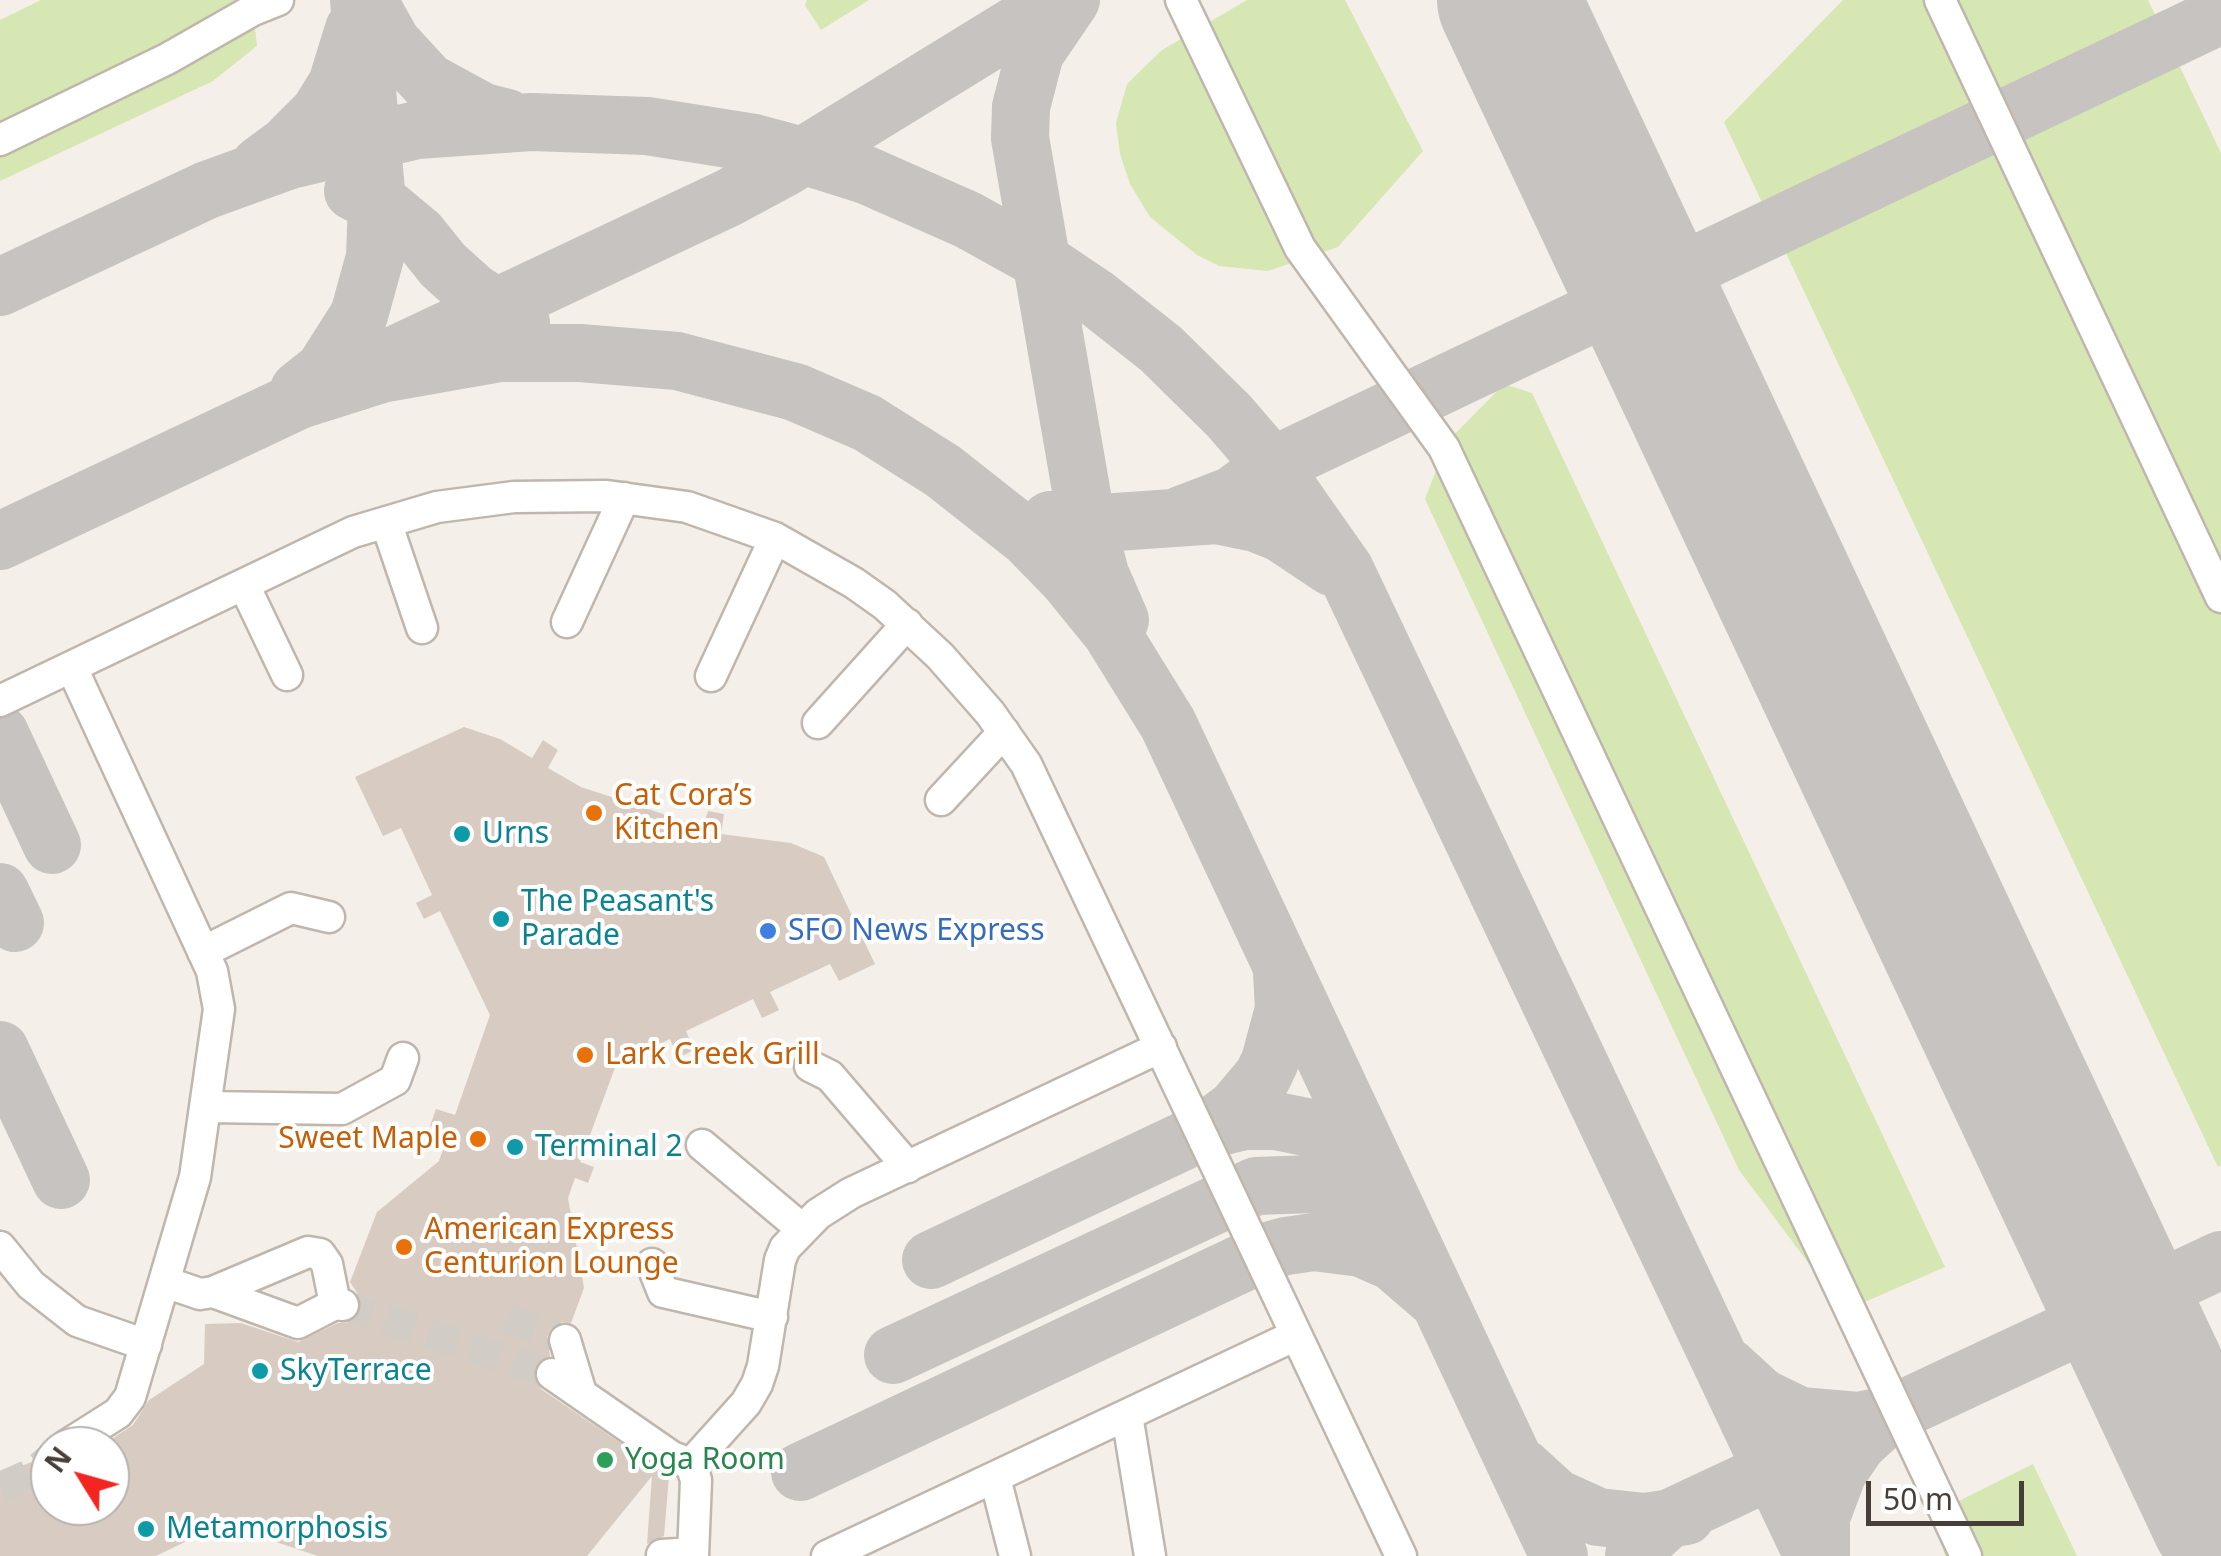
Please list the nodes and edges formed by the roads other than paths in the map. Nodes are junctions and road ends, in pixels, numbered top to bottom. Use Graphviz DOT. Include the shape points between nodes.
graph roads {
  1 [pos="278,0"];
  2 [pos="1181,0"];
  3 [pos="1940,0"];
  4 [pos="0,140"];
  5 [pos="624,498"];
  6 [pos="386,522"];
  7 [pos="774,538"];
  8 [pos="244,585"];
  9 [pos="2221,598"];
  10 [pos="567,622"];
  11 [pos="907,624"];
  12 [pos="422,628"];
  13 [pos="72,668"];
  14 [pos="286,675"];
  15 [pos="711,676"];
  16 [pos="0,702"];
  17 [pos="818,723"];
  18 [pos="1004,732"];
  19 [pos="940,800"];
  20 [pos="329,917"];
  21 [pos="203,952"];
  22 [pos="1161,1047"];
  23 [pos="404,1058"];
  24 [pos="810,1066"];
  25 [pos="208,1107"];
  26 [pos="702,1145"];
  27 [pos="908,1167"];
  28 [pos="802,1229"];
  29 [pos="0,1247"];
  30 [pos="652,1264"];
  31 [pos="165,1282"];
  32 [pos="213,1292"];
  33 [pos="772,1318"];
  34 [pos="1296,1335"];
  35 [pos="565,1340"];
  36 [pos="146,1345"];
  37 [pos="552,1374"];
  38 [pos="580,1393"];
  39 [pos="1127,1415"];
  40 [pos="98,1426"];
  41 [pos="692,1464"];
  42 [pos="995,1478"];
  43 [pos="845,1552"];
  44 [pos="683,1555"];
  45 [pos="1015,1556"];
  46 [pos="1150,1556"];
  47 [pos="1402,1556"];
  48 [pos="1966,1556"];
  1 -- 4 [label="lane"];
  2 -- 48 [label="lane" via="1300,248 1444,448"];
  3 -- 9 [label="lane"];
  5 -- 6 [label="lane" via="514,497"];
  5 -- 7 [label="lane" via="687,507"];
  5 -- 10 [label="lane"];
  6 -- 8 [label="lane"];
  6 -- 12 [label="lane"];
  7 -- 11 [label="lane" via="854,583"];
  7 -- 15 [label="lane"];
  8 -- 13 [label="lane"];
  8 -- 14 [label="lane"];
  11 -- 17 [label="lane"];
  11 -- 18 [label="lane"];
  13 -- 16 [label="lane"];
  13 -- 21 [label="lane"];
  18 -- 19 [label="lane"];
  18 -- 22 [label="lane" via="1026,764"];
  20 -- 21 [label="lane" via="291,908"];
  21 -- 25 [label="lane" via="220,1009"];
  22 -- 27 [label="lane"];
  22 -- 34 [label="lane"];
  23 -- 25 [label="lane" via="396,1080 342,1109"];
  24 -- 27 [label="lane" via="830,1076"];
  25 -- 31 [label="lane"];
  26 -- 28 [label="lane"];
  27 -- 28 [label="lane" via="851,1193"];
  28 -- 33 [label="lane" via="784,1248"];
  29 -- 36 [label="lane" via="31,1284 77,1321"];
  30 -- 33 [label="lane" via="663,1292"];
  31 -- 32 [label="lane"];
  31 -- 36 [label="lane"];
  32 -- 32 [label="lane" via="298,1323 339,1304 327,1264 308,1252"];
  33 -- 41 [label="lane" via="763,1366 746,1403"];
  34 -- 39 [label="lane"];
  34 -- 47 [label="lane"];
  35 -- 38 [label="lane"];
  36 -- 40 [label="lane" via="130,1397"];
  37 -- 38 [label="lane"];
  38 -- 41 [label="lane" via="672,1458"];
  39 -- 42 [label="lane"];
  39 -- 46 [label="lane"];
  41 -- 44 [label="lane" via="696,1480"];
  42 -- 43 [label="lane"];
  42 -- 45 [label="lane"];
}
